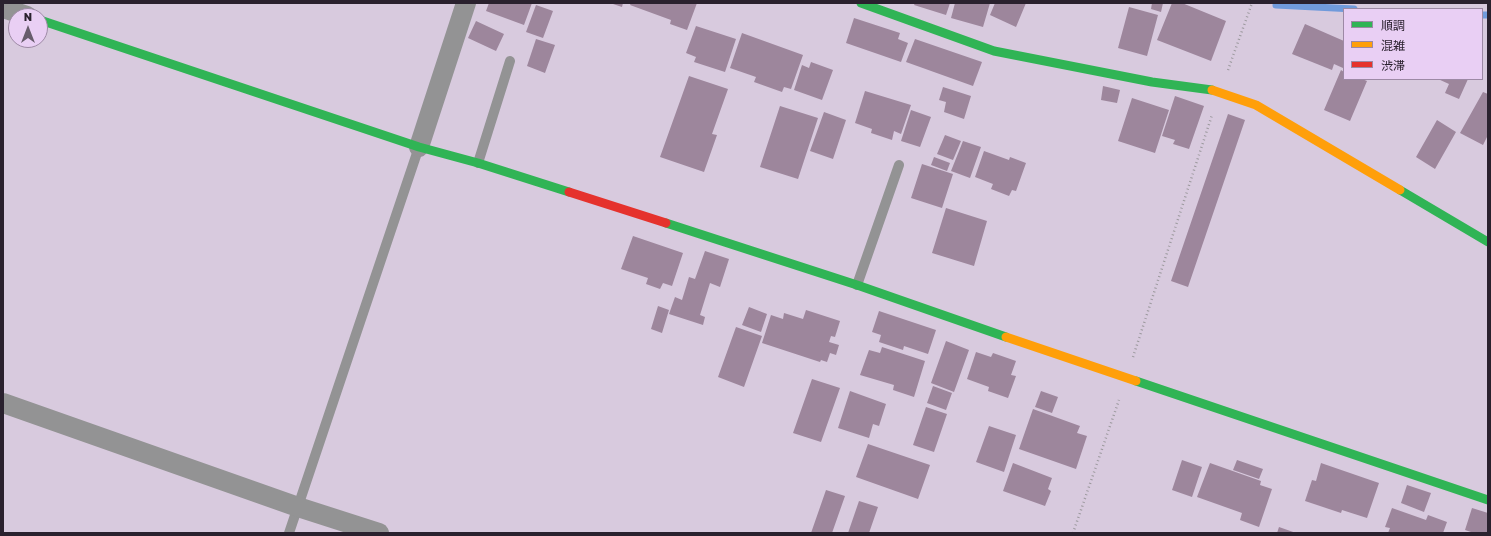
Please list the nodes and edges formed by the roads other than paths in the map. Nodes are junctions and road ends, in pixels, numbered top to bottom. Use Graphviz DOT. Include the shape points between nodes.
graph roads {
  1 [pos="466,3"];
  2 [pos="861,3"];
  3 [pos="48,23"];
  4 [pos="510,61"];
  5 [pos="419,147"];
  6 [pos="478,163"];
  7 [pos="899,165"];
  8 [pos="1488,242"];
  9 [pos="857,285"];
  10 [pos="3,403"];
  11 [pos="1488,500"];
  12 [pos="298,507"];
  13 [pos="289,533"];
  14 [pos="379,533"];
  1 -- 5 [label="street"];
  2 -- 8 [label="street" via="994,51 1152,82 1214,90 1256,105"];
  3 -- 5 [label="street"];
  4 -- 6 [label="lane"];
  5 -- 6 [label="street"];
  5 -- 12 [label="lane"];
  6 -- 9 [label="street"];
  7 -- 9 [label="lane"];
  9 -- 11 [label="street"];
  10 -- 12 [label="street"];
  12 -- 13 [label="lane"];
  12 -- 14 [label="street"];
}
